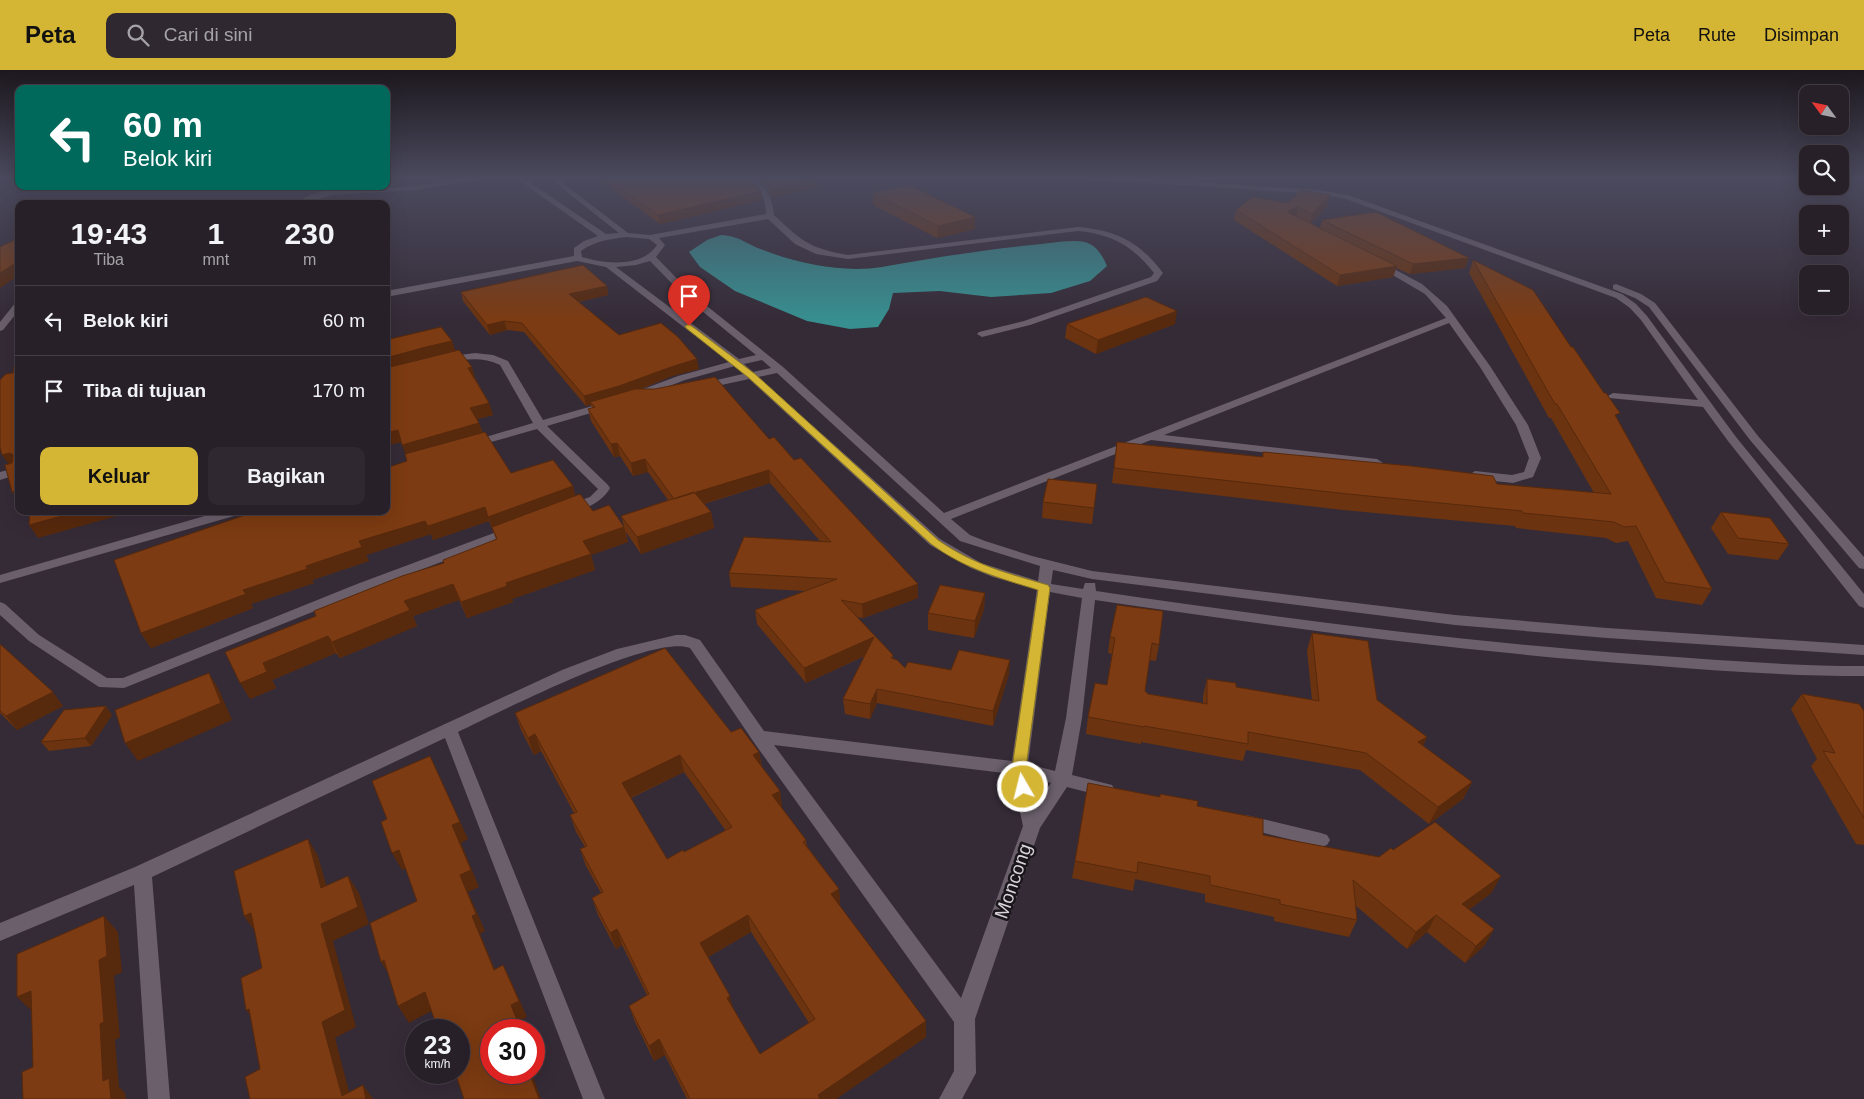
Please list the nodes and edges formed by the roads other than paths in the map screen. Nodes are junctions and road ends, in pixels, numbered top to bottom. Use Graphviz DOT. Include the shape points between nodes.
graph roads {
  1 [pos="586,225"];
  2 [pos="614,225"];
  3 [pos="718,225"];
  4 [pos="780,225"];
  5 [pos="1426,225"];
  6 [pos="1449,225"];
  7 [pos="626,234"];
  8 [pos="604,237"];
  9 [pos="650,237"];
  10 [pos="651,257"];
  11 [pos="578,258"];
  12 [pos="1368,259"];
  13 [pos="610,266"];
  14 [pos="390,293"];
  15 [pos="15,309"];
  16 [pos="1451,319"];
  17 [pos="0,328"];
  18 [pos="982,334"];
  19 [pos="763,357"];
  20 [pos="737,363"];
  21 [pos="431,364"];
  22 [pos="779,369"];
  23 [pos="752,376"];
  24 [pos="690,389"];
  25 [pos="673,393"];
  26 [pos="1613,396"];
  27 [pos="616,402"];
  28 [pos="1707,404"];
  29 [pos="540,424"];
  30 [pos="1149,437"];
  31 [pos="463,446"];
  32 [pos="1385,464"];
  33 [pos="15,471"];
  34 [pos="1464,474"];
  35 [pos="0,476"];
  36 [pos="557,513"];
  37 [pos="223,515"];
  38 [pos="942,518"];
  39 [pos="529,524"];
  40 [pos="1047,564"];
  41 [pos="1864,565"];
  42 [pos="1092,574"];
  43 [pos="0,579"];
  44 [pos="1044,588"];
  45 [pos="1089,595"];
  46 [pos="1864,603"];
  47 [pos="0,607"];
  48 [pos="1864,650"];
  49 [pos="1864,671"];
  50 [pos="449,729"];
  51 [pos="759,737"];
  52 [pos="1019,768"];
  53 [pos="1062,780"];
  54 [pos="1120,793"];
  55 [pos="1225,817"];
  56 [pos="1032,826"];
  57 [pos="1321,840"];
  58 [pos="142,873"];
  59 [pos="0,932"];
  60 [pos="964,1019"];
  61 [pos="159,1099"];
  62 [pos="594,1099"];
  63 [pos="950,1099"];
  1 -- 8 [label="street"];
  2 -- 7 [label="street"];
  3 -- 9 [label="street"];
  4 -- 18 [label="street" via="798,242 819,252 848,257 1078,229 1096,231 1115,236 1151,263 1159,273 1154,280"];
  5 -- 28 [label="street" via="1619,296 1644,318"];
  6 -- 41 [label="street" via="1638,296 1652,305 1754,438"];
  7 -- 8 [label="street"];
  7 -- 9 [label="street"];
  8 -- 11 [label="street" via="577,250"];
  9 -- 10 [label="street" via="661,245"];
  10 -- 13 [label="street"];
  10 -- 19 [label="street" via="689,296"];
  11 -- 13 [label="street" via="590,264"];
  11 -- 14 [label="street"];
  12 -- 16 [label="street" via="1426,288 1442,303"];
  13 -- 20 [label="street"];
  15 -- 17 [label="street"];
  16 -- 30 [label="street"];
  16 -- 34 [label="street" via="1522,424 1535,458 1529,474 1513,479"];
  19 -- 20 [label="street"];
  19 -- 22 [label="street"];
  20 -- 23 [label="street"];
  20 -- 25 [label="street" via="658,386 626,400"];
  21 -- 29 [label="street" via="478,355 495,358 504,363"];
  22 -- 23 [label="street"];
  22 -- 38 [label="street"];
  23 -- 24 [label="street"];
  23 -- 44 [label="street" via="952,555 977,567"];
  26 -- 28 [label="street"];
  27 -- 29 [label="street"];
  28 -- 46 [label="street"];
  29 -- 31 [label="street"];
  29 -- 36 [label="street" via="604,488 602,494 594,499"];
  30 -- 32 [label="street"];
  30 -- 38 [label="street"];
  33 -- 35 [label="street"];
  37 -- 43 [label="street"];
  38 -- 40 [label="street" via="965,538"];
  39 -- 47 [label="street" via="124,683 104,683 34,638"];
  40 -- 42 [label="street"];
  40 -- 44 [label="street"];
  42 -- 45 [label="street, Moncong"];
  42 -- 48 [label="street" via="1455,620"];
  44 -- 45 [label="street"];
  44 -- 52 [label="street"];
  45 -- 49 [label="street" via="1281,623 1473,645 1796,671"];
  45 -- 53 [label="street, Moncong" via="1074,718"];
  50 -- 51 [label="street" via="622,652 685,640 695,644"];
  50 -- 58 [label="street"];
  50 -- 62 [label="street"];
  51 -- 52 [label="street"];
  51 -- 60 [label="street"];
  52 -- 53 [label="street"];
  52 -- 56 [label="street"];
  53 -- 54 [label="street"];
  53 -- 56 [label="street, Moncong"];
  55 -- 57 [label="street"];
  56 -- 60 [label="street, Moncong"];
  58 -- 59 [label="street"];
  58 -- 61 [label="street"];
  60 -- 63 [label="street, Moncong" via="965,1073"];
}
